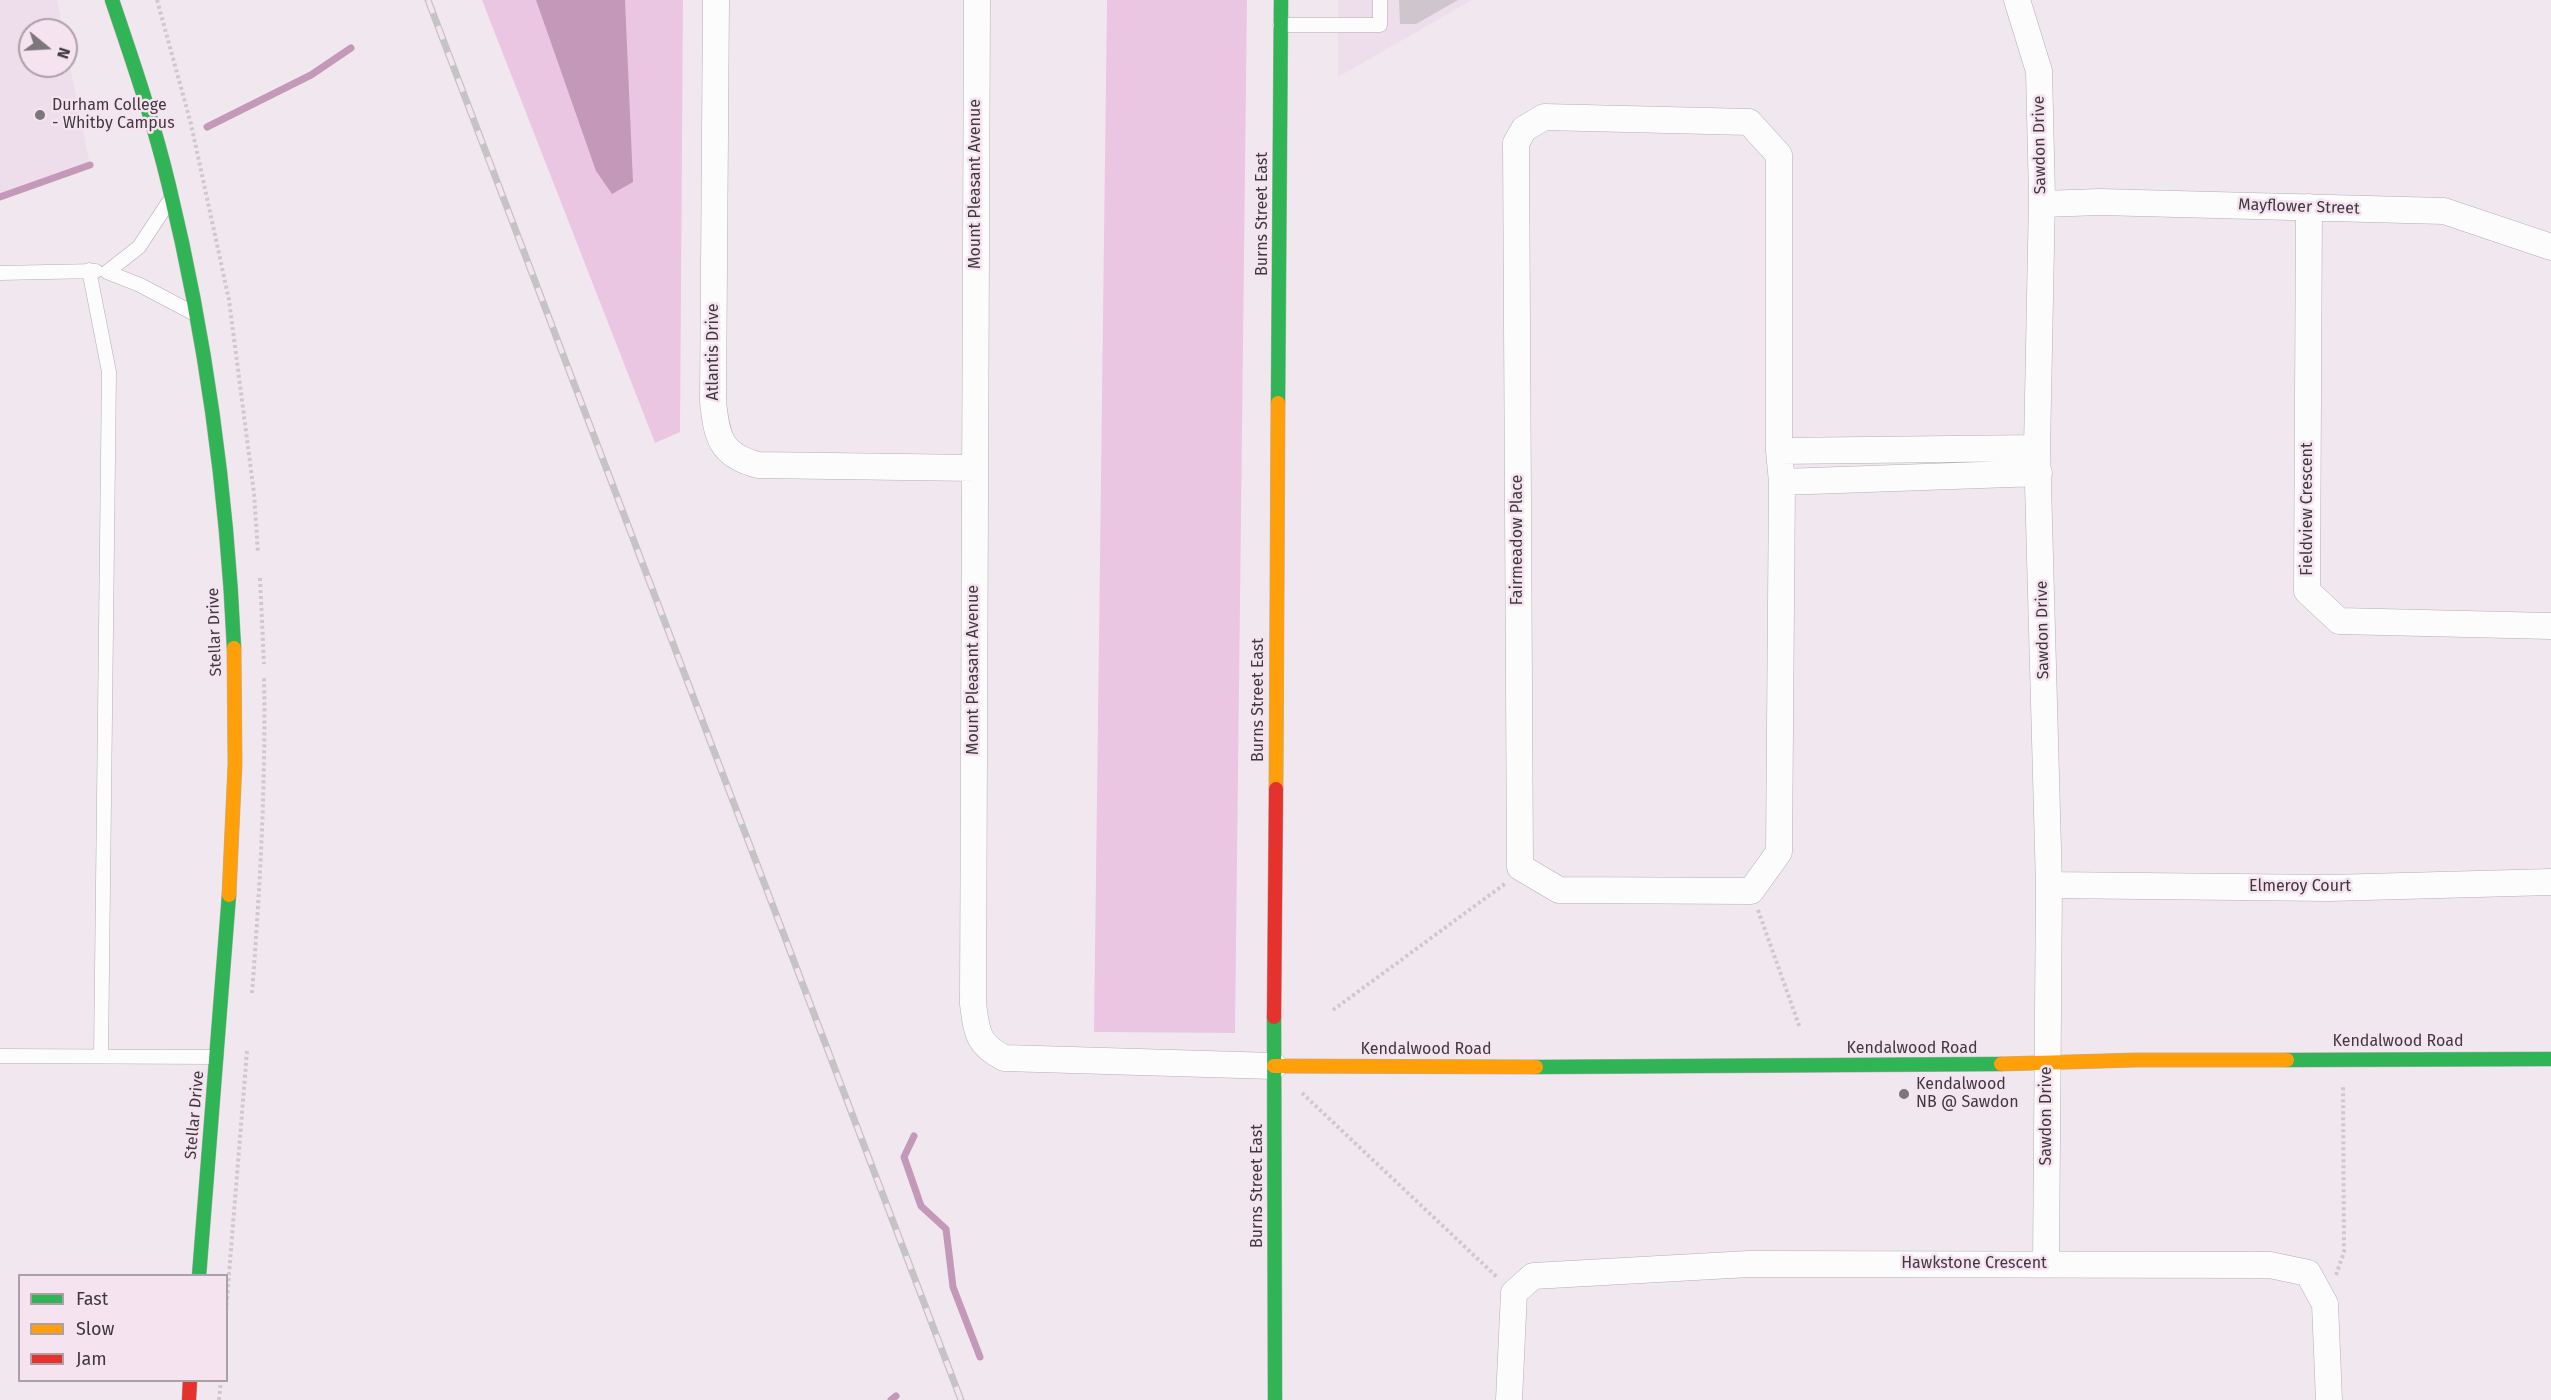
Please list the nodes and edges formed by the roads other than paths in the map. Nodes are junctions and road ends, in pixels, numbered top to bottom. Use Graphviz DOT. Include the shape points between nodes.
graph roads {
  1 [pos="112,0"];
  2 [pos="716,0"];
  3 [pos="977,0"];
  4 [pos="1281,0"];
  5 [pos="1380,0"];
  6 [pos="2017,0"];
  7 [pos="1281,25"];
  8 [pos="173,196"];
  9 [pos="2042,204"];
  10 [pos="2309,207"];
  11 [pos="2551,247"];
  12 [pos="89,270"];
  13 [pos="107,272"];
  14 [pos="0,273"];
  15 [pos="197,315"];
  16 [pos="1779,451"];
  17 [pos="2038,460"];
  18 [pos="975,468"];
  19 [pos="1782,482"];
  20 [pos="2551,626"];
  21 [pos="2551,882"];
  22 [pos="2049,885"];
  23 [pos="0,1056"];
  24 [pos="101,1056"];
  25 [pos="216,1057"];
  26 [pos="2551,1059"];
  27 [pos="2047,1064"];
  28 [pos="1274,1066"];
  29 [pos="2046,1264"];
  30 [pos="199,1274"];
  31 [pos="190,1382"];
  32 [pos="189,1400"];
  33 [pos="1275,1400"];
  34 [pos="1509,1400"];
  35 [pos="2330,1400"];
  1 -- 8 [label="street, Stellar Drive"];
  2 -- 18 [label="street, Atlantis Drive" via="713,402 720,440 741,461 758,465"];
  3 -- 18 [label="street, Mount Pleasant Avenue"];
  4 -- 7 [label="street, Burns Street East"];
  5 -- 7 [label="lane" via="1380,25"];
  6 -- 9 [label="street, Sawdon Drive" via="2039,71"];
  7 -- 28 [label="street, Burns Street East"];
  8 -- 13 [label="lane" via="139,247"];
  8 -- 15 [label="street, Stellar Drive"];
  9 -- 10 [label="street, Mayflower Street"];
  9 -- 17 [label="street, Sawdon Drive"];
  10 -- 11 [label="street, Mayflower Street" via="2444,211"];
  10 -- 20 [label="street, Fieldview Crescent" via="2307,591 2339,621"];
  12 -- 13 [label="lane"];
  12 -- 14 [label="lane"];
  12 -- 24 [label="lane" via="109,372"];
  13 -- 15 [label="lane"];
  15 -- 25 [label="street, Stellar Drive" via="229,556 234,683 229,890"];
  16 -- 17 [label="street"];
  16 -- 19 [label="street, Fairmeadow Place"];
  16 -- 19 [label="street, Fairmeadow Place" via="1779,155 1749,122 1545,117 1524,129 1516,143 1520,867 1559,890 1751,891 1779,852"];
  17 -- 19 [label="street"];
  17 -- 22 [label="street, Sawdon Drive"];
  18 -- 28 [label="street, Mount Pleasant Avenue" via="973,1004 980,1039 1004,1058"];
  21 -- 22 [label="street, Elmeroy Court" via="2329,888"];
  22 -- 27 [label="street, Sawdon Drive"];
  23 -- 24 [label="lane"];
  24 -- 25 [label="lane"];
  25 -- 30 [label="street, Stellar Drive"];
  26 -- 27 [label="street, Kendalwood Road" via="2136,1060"];
  27 -- 28 [label="street, Kendalwood Road"];
  27 -- 29 [label="street, Sawdon Drive"];
  28 -- 33 [label="street, Burns Street East"];
  29 -- 34 [label="street, Hawkstone Crescent" via="1738,1264 1533,1276 1514,1293"];
  29 -- 35 [label="street, Hawkstone Crescent" via="2270,1265 2308,1273 2325,1304"];
  31 -- 32 [label="street"];
}
